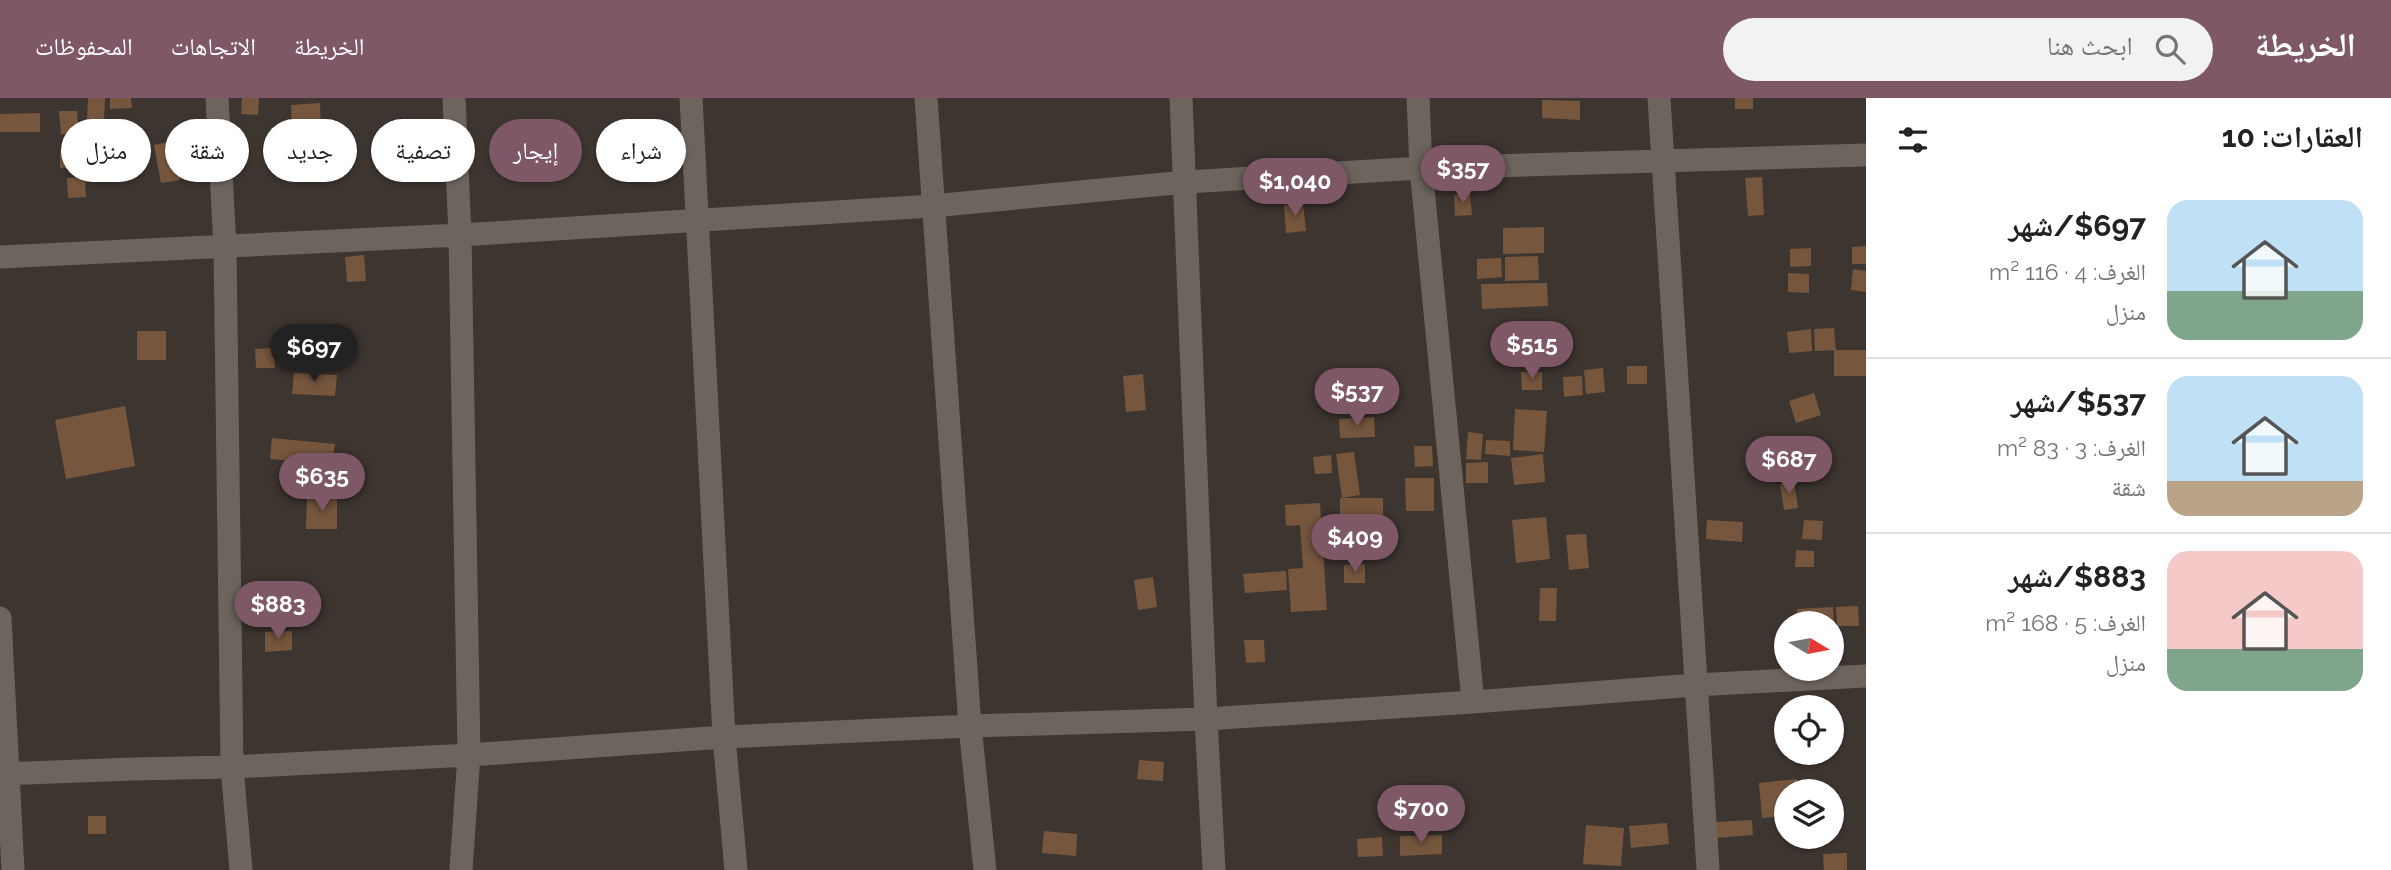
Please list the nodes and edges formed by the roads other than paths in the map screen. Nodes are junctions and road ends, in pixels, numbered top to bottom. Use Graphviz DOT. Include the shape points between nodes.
graph roads {
  1 [pos="217,98"];
  2 [pos="454,98"];
  3 [pos="691,98"];
  4 [pos="926,98"];
  5 [pos="1181,98"];
  6 [pos="1418,98"];
  7 [pos="1659,98"];
  8 [pos="1866,155"];
  9 [pos="1663,162"];
  10 [pos="1421,168"];
  11 [pos="1186,182"];
  12 [pos="932,206"];
  13 [pos="696,220"];
  14 [pos="460,234"];
  15 [pos="225,247"];
  16 [pos="0,257"];
  17 [pos="0,618"];
  18 [pos="1866,676"];
  19 [pos="1695,685"];
  20 [pos="1473,702"];
  21 [pos="1206,719"];
  22 [pos="970,726"];
  23 [pos="724,737"];
  24 [pos="469,755"];
  25 [pos="232,767"];
  26 [pos="4,774"];
  27 [pos="13,870"];
  28 [pos="241,870"];
  29 [pos="461,870"];
  30 [pos="736,870"];
  31 [pos="985,870"];
  32 [pos="1214,870"];
  33 [pos="1708,870"];
  1 -- 15 [label="street"];
  2 -- 14 [label="street"];
  3 -- 13 [label="street"];
  4 -- 12 [label="street"];
  5 -- 11 [label="street"];
  6 -- 10 [label="street"];
  7 -- 9 [label="street"];
  8 -- 9 [label="street"];
  9 -- 10 [label="street"];
  9 -- 19 [label="street"];
  10 -- 11 [label="street"];
  10 -- 20 [label="street"];
  11 -- 12 [label="street"];
  11 -- 21 [label="street"];
  12 -- 13 [label="street"];
  12 -- 22 [label="street"];
  13 -- 14 [label="street"];
  13 -- 23 [label="street"];
  14 -- 15 [label="street"];
  14 -- 24 [label="street"];
  15 -- 16 [label="street"];
  15 -- 25 [label="street"];
  17 -- 26 [label="street"];
  18 -- 19 [label="street"];
  19 -- 20 [label="street"];
  19 -- 33 [label="street"];
  20 -- 21 [label="street"];
  21 -- 22 [label="street"];
  21 -- 32 [label="street"];
  22 -- 23 [label="street"];
  22 -- 31 [label="street"];
  23 -- 24 [label="street"];
  23 -- 30 [label="street"];
  24 -- 25 [label="street"];
  24 -- 29 [label="street"];
  25 -- 26 [label="street"];
  25 -- 28 [label="street"];
  26 -- 27 [label="street"];
}
